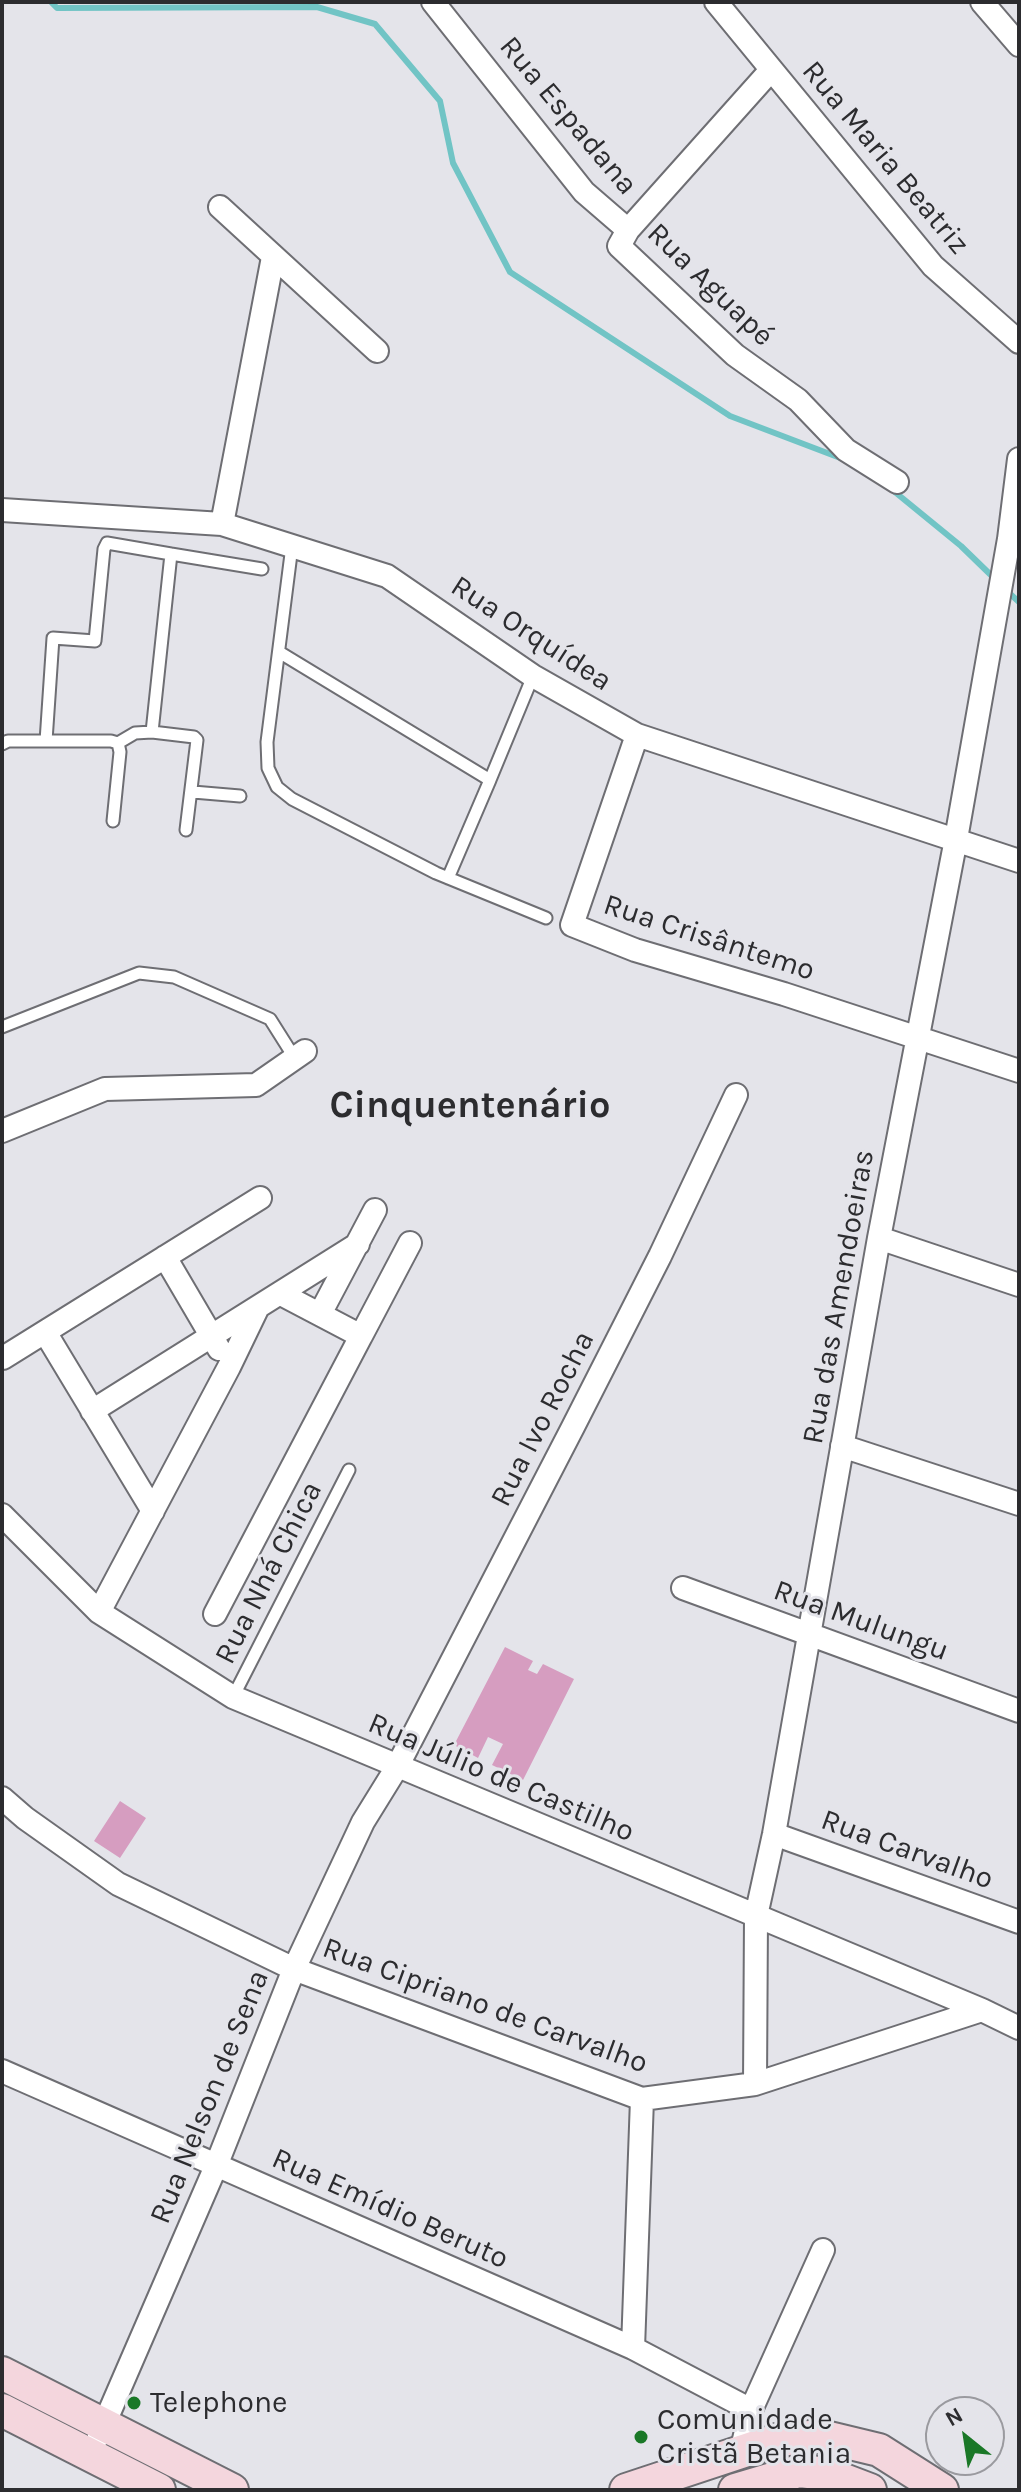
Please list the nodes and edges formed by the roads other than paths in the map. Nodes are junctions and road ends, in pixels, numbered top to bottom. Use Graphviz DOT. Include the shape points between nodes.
graph roads {
  1 [pos="433,2"];
  2 [pos="716,2"];
  3 [pos="982,2"];
  4 [pos="1019,45"];
  5 [pos="771,70"];
  6 [pos="220,207"];
  7 [pos="628,230"];
  8 [pos="273,257"];
  9 [pos="1019,342"];
  10 [pos="377,351"];
  11 [pos="1019,459"];
  12 [pos="897,482"];
  13 [pos="2,510"];
  14 [pos="222,524"];
  15 [pos="292,546"];
  16 [pos="171,554"];
  17 [pos="262,569"];
  18 [pos="279,652"];
  19 [pos="533,676"];
  20 [pos="152,732"];
  21 [pos="637,735"];
  22 [pos="46,741"];
  23 [pos="118,743"];
  24 [pos="2,744"];
  25 [pos="490,780"];
  26 [pos="193,792"];
  27 [pos="240,796"];
  28 [pos="113,821"];
  29 [pos="186,830"];
  30 [pos="956,839"];
  31 [pos="1019,861"];
  32 [pos="448,878"];
  33 [pos="546,918"];
  34 [pos="2,1027"];
  35 [pos="918,1036"];
  36 [pos="299,1054"];
  37 [pos="1019,1071"];
  38 [pos="736,1095"];
  39 [pos="2,1131"];
  40 [pos="260,1198"];
  41 [pos="375,1210"];
  42 [pos="879,1238"];
  43 [pos="410,1243"];
  44 [pos="358,1244"];
  45 [pos="165,1257"];
  46 [pos="1019,1285"];
  47 [pos="281,1294"];
  48 [pos="257,1309"];
  49 [pos="320,1314"];
  50 [pos="45,1332"];
  51 [pos="361,1336"];
  52 [pos="212,1337"];
  53 [pos="3,1358"];
  54 [pos="229,1367"];
  55 [pos="92,1411"];
  56 [pos="842,1446"];
  57 [pos="349,1470"];
  58 [pos="1019,1504"];
  59 [pos="153,1511"];
  60 [pos="2,1515"];
  61 [pos="683,1588"];
  62 [pos="99,1612"];
  63 [pos="215,1614"];
  64 [pos="808,1633"];
  65 [pos="233,1697"];
  66 [pos="1019,1711"];
  67 [pos="397,1767"];
  68 [pos="2,1798"];
  69 [pos="774,1834"];
  70 [pos="756,1916"];
  71 [pos="1019,1922"];
  72 [pos="294,1969"];
  73 [pos="982,2010"];
  74 [pos="1019,2028"];
  75 [pos="2,2071"];
  76 [pos="755,2084"];
  77 [pos="642,2099"];
  78 [pos="216,2166"];
  79 [pos="823,2250"];
  80 [pos="633,2348"];
  81 [pos="2,2373"];
  82 [pos="2,2410"];
  83 [pos="751,2410"];
  84 [pos="105,2425"];
  85 [pos="741,2452"];
  86 [pos="90,2456"];
  87 [pos="159,2490"];
  88 [pos="232,2490"];
  89 [pos="626,2490"];
  90 [pos="737,2490"];
  91 [pos="870,2490"];
  92 [pos="942,2490"];
  1 -- 7 [label="street, Rua Espadana" via="584,192"];
  2 -- 5 [label="street, Rua Maria Beatriz"];
  3 -- 4 [label="street"];
  5 -- 7 [label="street, Rua Aguapé"];
  5 -- 9 [label="street, Rua Maria Beatriz" via="933,266"];
  6 -- 8 [label="street"];
  7 -- 12 [label="street, Rua Aguapé" via="619,246 735,355 798,400 846,450"];
  8 -- 10 [label="street"];
  8 -- 14 [label="street"];
  11 -- 30 [label="street, Rua das Amendoeiras"];
  13 -- 14 [label="street, Rua Orquídea"];
  14 -- 15 [label="street, Rua Orquídea"];
  15 -- 18 [label="lane"];
  15 -- 19 [label="street, Rua Orquídea" via="387,576"];
  16 -- 17 [label="lane"];
  16 -- 20 [label="lane"];
  16 -- 22 [label="lane" via="107,543 95,641 53,638"];
  18 -- 25 [label="lane"];
  18 -- 32 [label="lane" via="267,755 277,787"];
  19 -- 21 [label="street, Rua Orquídea"];
  19 -- 25 [label="lane"];
  20 -- 23 [label="lane" via="135,733"];
  20 -- 26 [label="lane" via="197,740"];
  21 -- 30 [label="street, Rua Orquídea"];
  21 -- 35 [label="street, Rua Crisântemo" via="572,925 635,950"];
  22 -- 23 [label="lane"];
  22 -- 24 [label="lane"];
  23 -- 28 [label="lane"];
  25 -- 32 [label="lane"];
  26 -- 27 [label="lane"];
  26 -- 29 [label="lane"];
  30 -- 31 [label="street, Rua Orquídea"];
  30 -- 35 [label="street, Rua das Amendoeiras"];
  32 -- 33 [label="lane"];
  34 -- 36 [label="lane" via="139,973 163,975 270,1019"];
  35 -- 37 [label="street, Rua Crisântemo"];
  35 -- 42 [label="street, Rua das Amendoeiras"];
  36 -- 39 [label="street" via="256,1085 105,1089"];
  38 -- 67 [label="street, Rua Ivo Rocha" via="660,1256"];
  40 -- 45 [label="street"];
  41 -- 44 [label="street"];
  42 -- 46 [label="street"];
  42 -- 56 [label="street, Rua das Amendoeiras"];
  43 -- 51 [label="street"];
  44 -- 47 [label="street"];
  44 -- 49 [label="street"];
  45 -- 50 [label="street"];
  45 -- 52 [label="street"];
  47 -- 48 [label="street"];
  47 -- 49 [label="street"];
  48 -- 52 [label="street"];
  48 -- 54 [label="street"];
  49 -- 51 [label="street"];
  50 -- 53 [label="street"];
  50 -- 55 [label="street"];
  51 -- 63 [label="street"];
  52 -- 54 [label="street"];
  52 -- 55 [label="street"];
  54 -- 59 [label="street"];
  55 -- 59 [label="street"];
  56 -- 58 [label="street"];
  56 -- 64 [label="street, Rua das Amendoeiras"];
  57 -- 65 [label="lane, Rua Nhá Chica"];
  59 -- 62 [label="street"];
  60 -- 62 [label="street, Rua Júlio de Castilho"];
  61 -- 64 [label="street, Rua Mulungu"];
  62 -- 65 [label="street, Rua Júlio de Castilho"];
  64 -- 66 [label="street, Rua Mulungu"];
  64 -- 69 [label="street, Rua das Amendoeiras"];
  65 -- 67 [label="street, Rua Júlio de Castilho"];
  67 -- 70 [label="street, Rua Júlio de Castilho"];
  67 -- 72 [label="street, Rua Nelson de Sena" via="363,1822"];
  68 -- 72 [label="street, Rua Cipriano de Carvalho" via="118,1884"];
  69 -- 70 [label="street, Rua das Amendoeiras"];
  69 -- 71 [label="street, Rua Carvalho"];
  70 -- 73 [label="street, Rua Júlio de Castilho"];
  70 -- 76 [label="street, Rua das Amendoeiras"];
  72 -- 77 [label="street, Rua Cipriano de Carvalho"];
  72 -- 78 [label="street, Rua Nelson de Sena"];
  73 -- 74 [label="street, Rua Júlio de Castilho"];
  73 -- 76 [label="street, Rua Cipriano de Carvalho"];
  75 -- 78 [label="street, Rua Emídio Beruto"];
  76 -- 77 [label="street, Rua Cipriano de Carvalho"];
  77 -- 80 [label="street"];
  78 -- 80 [label="street, Rua Emídio Beruto"];
  78 -- 84 [label="street, Rua Nelson de Sena"];
  79 -- 83 [label="street"];
  80 -- 83 [label="street, Rua Emídio Beruto"];
  81 -- 84 [label="main road"];
  82 -- 86 [label="main road"];
  83 -- 85 [label="street"];
  84 -- 86 [label="street, Rua Nelson de Sena"];
  84 -- 88 [label="main road"];
  85 -- 89 [label="main road"];
  85 -- 92 [label="main road" via="777,2440 821,2436 879,2450"];
  86 -- 87 [label="main road"];
  90 -- 91 [label="main road" via="799,2471 828,2474"];
}
